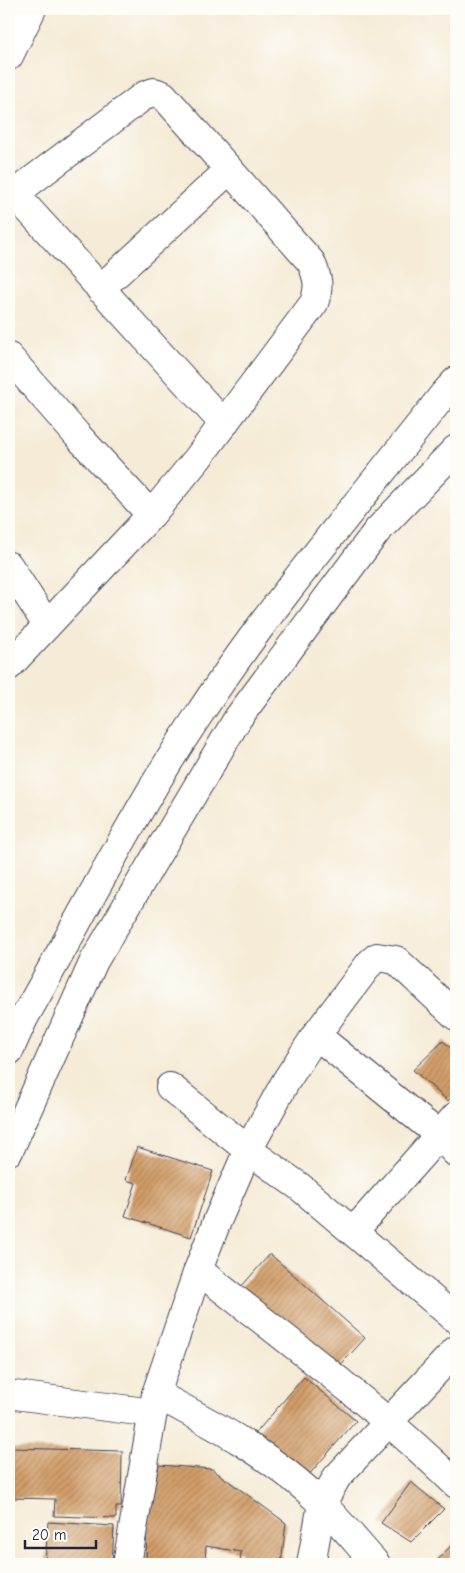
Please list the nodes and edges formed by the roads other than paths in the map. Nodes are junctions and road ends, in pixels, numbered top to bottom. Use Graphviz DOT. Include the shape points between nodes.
graph roads {
  1 [pos="32,9"];
  2 [pos="11,42"];
  3 [pos="229,170"];
  4 [pos="11,191"];
  5 [pos="100,289"];
  6 [pos="9,357"];
  7 [pos="456,381"];
  8 [pos="224,424"];
  9 [pos="456,449"];
  10 [pos="151,515"];
  11 [pos="9,566"];
  12 [pos="47,625"];
  13 [pos="9,666"];
  14 [pos="456,1016"];
  15 [pos="316,1035"];
  16 [pos="9,1051"];
  17 [pos="170,1087"];
  18 [pos="450,1135"];
  19 [pos="248,1150"];
  20 [pos="9,1151"];
  21 [pos="354,1232"];
  22 [pos="198,1270"];
  23 [pos="456,1320"];
  24 [pos="456,1350"];
  25 [pos="15,1395"];
  26 [pos="154,1403"];
  27 [pos="387,1423"];
  28 [pos="456,1484"];
  29 [pos="322,1504"];
  30 [pos="127,1564"];
  31 [pos="311,1564"];
  32 [pos="376,1564"];
  1 -- 2 [label="main road"];
  3 -- 4 [label="main road" via="163,95 154,92"];
  3 -- 5 [label="main road"];
  3 -- 8 [label="main road" via="311,262 319,279 314,303"];
  4 -- 5 [label="main road"];
  5 -- 8 [label="main road"];
  6 -- 10 [label="main road"];
  7 -- 16 [label="main road" via="265,622 196,718 142,805"];
  8 -- 10 [label="main road"];
  9 -- 20 [label="main road" via="377,531 238,718 94,961"];
  10 -- 12 [label="main road"];
  11 -- 12 [label="main road"];
  12 -- 13 [label="main road"];
  14 -- 15 [label="main road" via="396,960 377,957"];
  15 -- 18 [label="main road"];
  15 -- 19 [label="main road"];
  17 -- 19 [label="main road"];
  18 -- 21 [label="main road"];
  19 -- 21 [label="main road" via="300,1186"];
  19 -- 22 [label="main road"];
  21 -- 23 [label="main road"];
  22 -- 26 [label="main road"];
  22 -- 27 [label="main road"];
  24 -- 27 [label="main road"];
  25 -- 26 [label="main road"];
  26 -- 29 [label="main road" via="218,1426 279,1467"];
  26 -- 30 [label="main road"];
  27 -- 28 [label="main road"];
  27 -- 29 [label="main road" via="337,1477"];
  29 -- 31 [label="main road"];
  29 -- 32 [label="main road"];
}
